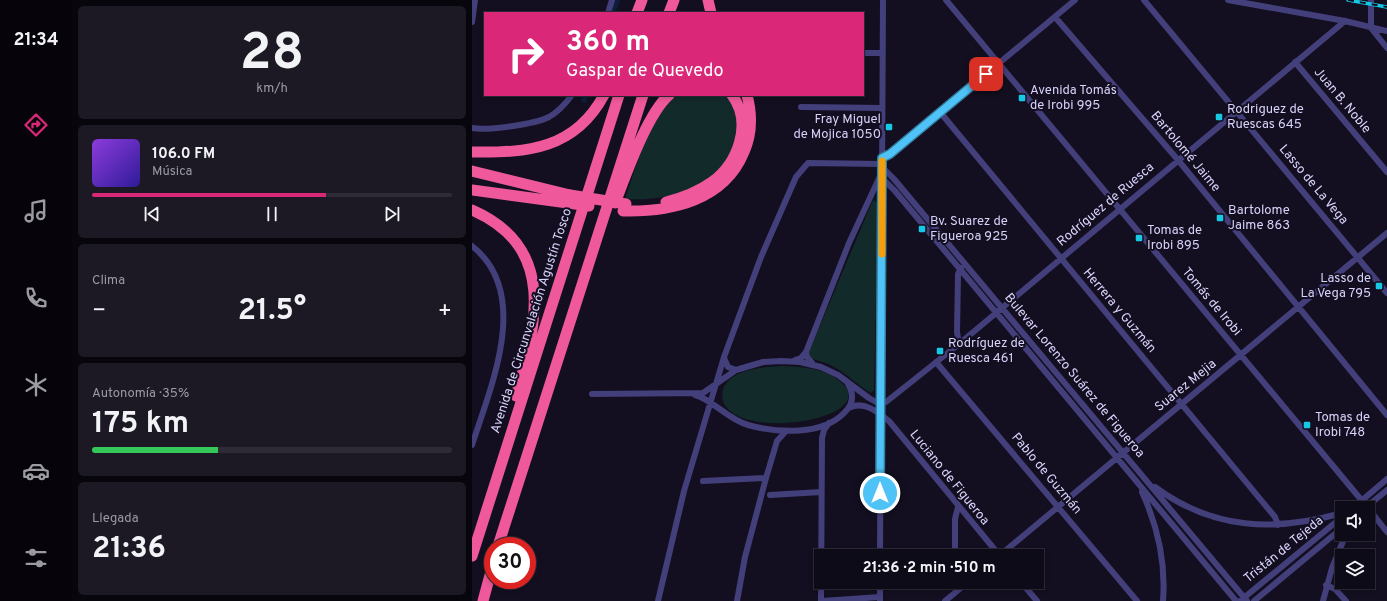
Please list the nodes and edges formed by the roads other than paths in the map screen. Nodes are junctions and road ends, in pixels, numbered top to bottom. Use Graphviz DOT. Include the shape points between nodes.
graph roads {
  1 [pos="475,0"];
  2 [pos="612,0"];
  3 [pos="642,0"];
  4 [pos="649,0"];
  5 [pos="674,0"];
  6 [pos="708,0"];
  7 [pos="883,0"];
  8 [pos="946,0"];
  9 [pos="1075,0"];
  10 [pos="1144,0"];
  11 [pos="1228,0"];
  12 [pos="1371,0"];
  13 [pos="608,12"];
  14 [pos="637,12"];
  15 [pos="645,12"];
  16 [pos="669,12"];
  17 [pos="711,12"];
  18 [pos="1055,17"];
  19 [pos="1345,21"];
  20 [pos="472,22"];
  21 [pos="1371,28"];
  22 [pos="1387,31"];
  23 [pos="1387,48"];
  24 [pos="864,53"];
  25 [pos="882,53"];
  26 [pos="1295,62"];
  27 [pos="998,64"];
  28 [pos="571,96"];
  29 [pos="603,96"];
  30 [pos="620,96"];
  31 [pos="643,96"];
  32 [pos="668,96"];
  33 [pos="733,96"];
  34 [pos="747,96"];
  35 [pos="800,107"];
  36 [pos="882,108"];
  37 [pos="1237,111"];
  38 [pos="940,112"];
  39 [pos="472,128"];
  40 [pos="472,152"];
  41 [pos="1178,160"];
  42 [pos="882,168"];
  43 [pos="472,171"];
  44 [pos="1387,172"];
  45 [pos="472,190"];
  46 [pos="569,199"];
  47 [pos="624,207"];
  48 [pos="1118,209"];
  49 [pos="472,210"];
  50 [pos="1387,233"];
  51 [pos="597,239"];
  52 [pos="472,246"];
  53 [pos="1060,258"];
  54 [pos="1358,258"];
  55 [pos="966,264"];
  56 [pos="960,270"];
  57 [pos="1387,293"];
  58 [pos="1002,306"];
  59 [pos="1298,307"];
  60 [pos="996,312"];
  61 [pos="959,344"];
  62 [pos="806,352"];
  63 [pos="1241,355"];
  64 [pos="724,357"];
  65 [pos="792,361"];
  66 [pos="936,362"];
  67 [pos="813,364"];
  68 [pos="736,370"];
  69 [pos="848,383"];
  70 [pos="716,384"];
  71 [pos="592,394"];
  72 [pos="691,394"];
  73 [pos="881,403"];
  74 [pos="711,404"];
  75 [pos="1182,404"];
  76 [pos="849,408"];
  77 [pos="721,412"];
  78 [pos="881,415"];
  79 [pos="1387,415"];
  80 [pos="705,416"];
  81 [pos="830,422"];
  82 [pos="808,428"];
  83 [pos="768,429"];
  84 [pos="786,430"];
  85 [pos="822,438"];
  86 [pos="777,441"];
  87 [pos="472,445"];
  88 [pos="1122,452"];
  89 [pos="1117,457"];
  90 [pos="766,478"];
  91 [pos="1387,479"];
  92 [pos="703,481"];
  93 [pos="1147,481"];
  94 [pos="1139,485"];
  95 [pos="1387,490"];
  96 [pos="821,492"];
  97 [pos="770,495"];
  98 [pos="1362,500"];
  99 [pos="1375,501"];
  100 [pos="488,503"];
  101 [pos="1059,506"];
  102 [pos="958,507"];
  103 [pos="1335,515"];
  104 [pos="1375,518"];
  105 [pos="1335,523"];
  106 [pos="1278,525"];
  107 [pos="1387,532"];
  108 [pos="1335,534"];
  109 [pos="501,537"];
  110 [pos="1343,541"];
  111 [pos="880,549"];
  112 [pos="955,549"];
  113 [pos="993,549"];
  114 [pos="1007,549"];
  115 [pos="472,556"];
  116 [pos="1326,585"];
  117 [pos="486,589"];
  118 [pos="959,589"];
  119 [pos="1027,589"];
  120 [pos="957,591"];
  121 [pos="880,599"];
  122 [pos="1244,600"];
  123 [pos="483,601"];
  124 [pos="658,601"];
  125 [pos="737,601"];
  126 [pos="821,601"];
  127 [pos="945,601"];
  128 [pos="1037,601"];
  129 [pos="1138,601"];
  130 [pos="1163,601"];
  131 [pos="1236,601"];
  132 [pos="1254,601"];
  133 [pos="1323,601"];
  134 [pos="1346,601"];
  1 -- 20 [label="street"];
  2 -- 13 [label="street"];
  3 -- 14 [label="highway"];
  4 -- 15 [label="highway"];
  5 -- 16 [label="highway"];
  6 -- 17 [label="highway"];
  7 -- 25 [label="street"];
  8 -- 27 [label="street, Tomás de Irobi"];
  9 -- 18 [label="street"];
  10 -- 37 [label="street, Lasso de La Vega"];
  11 -- 19 [label="street"];
  12 -- 21 [label="street"];
  18 -- 27 [label="street"];
  18 -- 41 [label="street, Bartolomé Jaime"];
  19 -- 21 [label="street"];
  19 -- 26 [label="street, Rodríguez de Ruesca"];
  21 -- 22 [label="street"];
  21 -- 23 [label="street"];
  24 -- 25 [label="street"];
  25 -- 36 [label="street"];
  26 -- 37 [label="street, Rodríguez de Ruesca"];
  26 -- 44 [label="street, Juan B. Noble"];
  27 -- 38 [label="street"];
  27 -- 48 [label="street, Tomás de Irobi"];
  28 -- 39 [label="street" via="550,117 497,128"];
  29 -- 40 [label="highway" via="581,126 556,142 518,151"];
  30 -- 100 [label="highway, Avenida de Circunvalación Agustín Tosco"];
  31 -- 51 [label="highway"];
  32 -- 51 [label="highway" via="652,116 609,221"];
  33 -- 47 [label="highway" via="742,113 741,136 733,158 720,175 699,190 674,200"];
  34 -- 47 [label="highway" via="750,119 746,147 736,168 722,184 708,194 683,205 649,211"];
  35 -- 36 [label="street"];
  36 -- 42 [label="street"];
  37 -- 41 [label="street, Rodríguez de Ruesca"];
  37 -- 54 [label="street, Lasso de La Vega"];
  38 -- 42 [label="street" via="890,154"];
  38 -- 53 [label="street, Herrera y Guzmán"];
  41 -- 48 [label="street, Rodríguez de Ruesca"];
  41 -- 59 [label="street, Bartolomé Jaime"];
  42 -- 55 [label="street, Bulevar Lorenzo Suárez de Figueroa"];
  42 -- 56 [label="street, Bulevar Lorenzo Suárez de Figueroa" via="895,191"];
  42 -- 62 [label="street"];
  42 -- 64 [label="street" via="808,163 801,169 761,257"];
  42 -- 73 [label="street"];
  43 -- 46 [label="highway"];
  45 -- 46 [label="highway"];
  46 -- 47 [label="highway, bridge"];
  48 -- 53 [label="street, Rodríguez de Ruesca"];
  48 -- 63 [label="street, Tomás de Irobi"];
  49 -- 100 [label="highway" via="500,226 517,242 531,270 535,294 530,345 495,459"];
  50 -- 54 [label="street, Suarez Mejia"];
  51 -- 109 [label="highway"];
  52 -- 87 [label="street" via="491,265 498,280 504,314 502,338 492,384"];
  53 -- 58 [label="street, Rodríguez de Ruesca"];
  53 -- 75 [label="street, Herrera y Guzmán"];
  54 -- 57 [label="street, Lasso de La Vega"];
  54 -- 59 [label="street, Suarez Mejia"];
  55 -- 56 [label="street"];
  55 -- 58 [label="street, Bulevar Lorenzo Suárez de Figueroa"];
  56 -- 60 [label="street, Bulevar Lorenzo Suárez de Figueroa"];
  56 -- 61 [label="street" via="957,332"];
  58 -- 60 [label="street, Rodríguez de Ruesca"];
  58 -- 88 [label="street, Bulevar Lorenzo Suárez de Figueroa"];
  59 -- 63 [label="street, Suarez Mejia"];
  59 -- 79 [label="street, Bartolomé Jaime"];
  60 -- 61 [label="street, Rodríguez de Ruesca"];
  60 -- 89 [label="street, Bulevar Lorenzo Suárez de Figueroa"];
  61 -- 66 [label="street, Rodríguez de Ruesca"];
  62 -- 65 [label="street" via="801,358"];
  62 -- 67 [label="street"];
  63 -- 75 [label="street, Suarez Mejia"];
  63 -- 98 [label="street, Tomás de Irobi"];
  64 -- 68 [label="street" via="725,364"];
  64 -- 70 [label="street"];
  65 -- 67 [label="street"];
  65 -- 68 [label="street" via="763,362"];
  66 -- 73 [label="street, Rodríguez de Ruesca" via="889,400"];
  66 -- 101 [label="street, Pablo de Guzmán"];
  67 -- 69 [label="street" via="838,375"];
  68 -- 70 [label="street"];
  69 -- 73 [label="street"];
  69 -- 76 [label="street" via="852,396"];
  70 -- 72 [label="street" via="703,393"];
  70 -- 74 [label="street"];
  71 -- 72 [label="street"];
  72 -- 74 [label="street"];
  73 -- 78 [label="street"];
  74 -- 77 [label="street"];
  74 -- 80 [label="street"];
  75 -- 88 [label="street, Suarez Mejia"];
  75 -- 106 [label="street, Herrera y Guzmán" via="1275,517"];
  76 -- 78 [label="street, Luciano de Figueroa" via="856,405 865,406"];
  76 -- 81 [label="street"];
  77 -- 80 [label="street" via="712,411"];
  77 -- 83 [label="street" via="740,422"];
  78 -- 102 [label="street, Luciano de Figueroa"];
  78 -- 111 [label="street"];
  80 -- 124 [label="street"];
  81 -- 82 [label="street"];
  81 -- 85 [label="street"];
  82 -- 84 [label="street"];
  82 -- 85 [label="street" via="818,431"];
  83 -- 84 [label="street"];
  83 -- 86 [label="street" via="773,432"];
  84 -- 86 [label="street"];
  85 -- 96 [label="street"];
  86 -- 90 [label="street"];
  88 -- 89 [label="street, Suarez Mejia"];
  88 -- 93 [label="street, Bulevar Lorenzo Suárez de Figueroa"];
  89 -- 94 [label="street, Bulevar Lorenzo Suárez de Figueroa"];
  89 -- 101 [label="street, Suarez Mejia"];
  90 -- 92 [label="street"];
  90 -- 125 [label="street" via="745,557"];
  91 -- 98 [label="street"];
  93 -- 106 [label="street" via="1175,502 1203,514 1246,524"];
  93 -- 122 [label="street, Bulevar Lorenzo Suárez de Figueroa"];
  94 -- 130 [label="street" via="1158,535 1163,565"];
  94 -- 131 [label="street, Bulevar Lorenzo Suárez de Figueroa"];
  95 -- 99 [label="street"];
  96 -- 97 [label="street"];
  96 -- 126 [label="street"];
  100 -- 115 [label="highway, Avenida de Circunvalación Agustín Tosco"];
  101 -- 114 [label="street, Suarez Mejia"];
  101 -- 129 [label="street, Pablo de Guzmán"];
  102 -- 112 [label="street" via="955,519"];
  102 -- 113 [label="street, Luciano de Figueroa"];
  103 -- 106 [label="street" via="1308,522"];
  104 -- 107 [label="street, Tomás de Irobi"];
  105 -- 122 [label="street, Tristán de Tejeda"];
  108 -- 132 [label="street, Tristán de Tejeda"];
  110 -- 116 [label="street"];
  116 -- 133 [label="street"];
  116 -- 134 [label="street" via="1335,589"];
  117 -- 123 [label="highway"];
  118 -- 120 [label="street"];
  119 -- 128 [label="street"];
  120 -- 127 [label="street"];
  121 -- 126 [label="street"];
}
